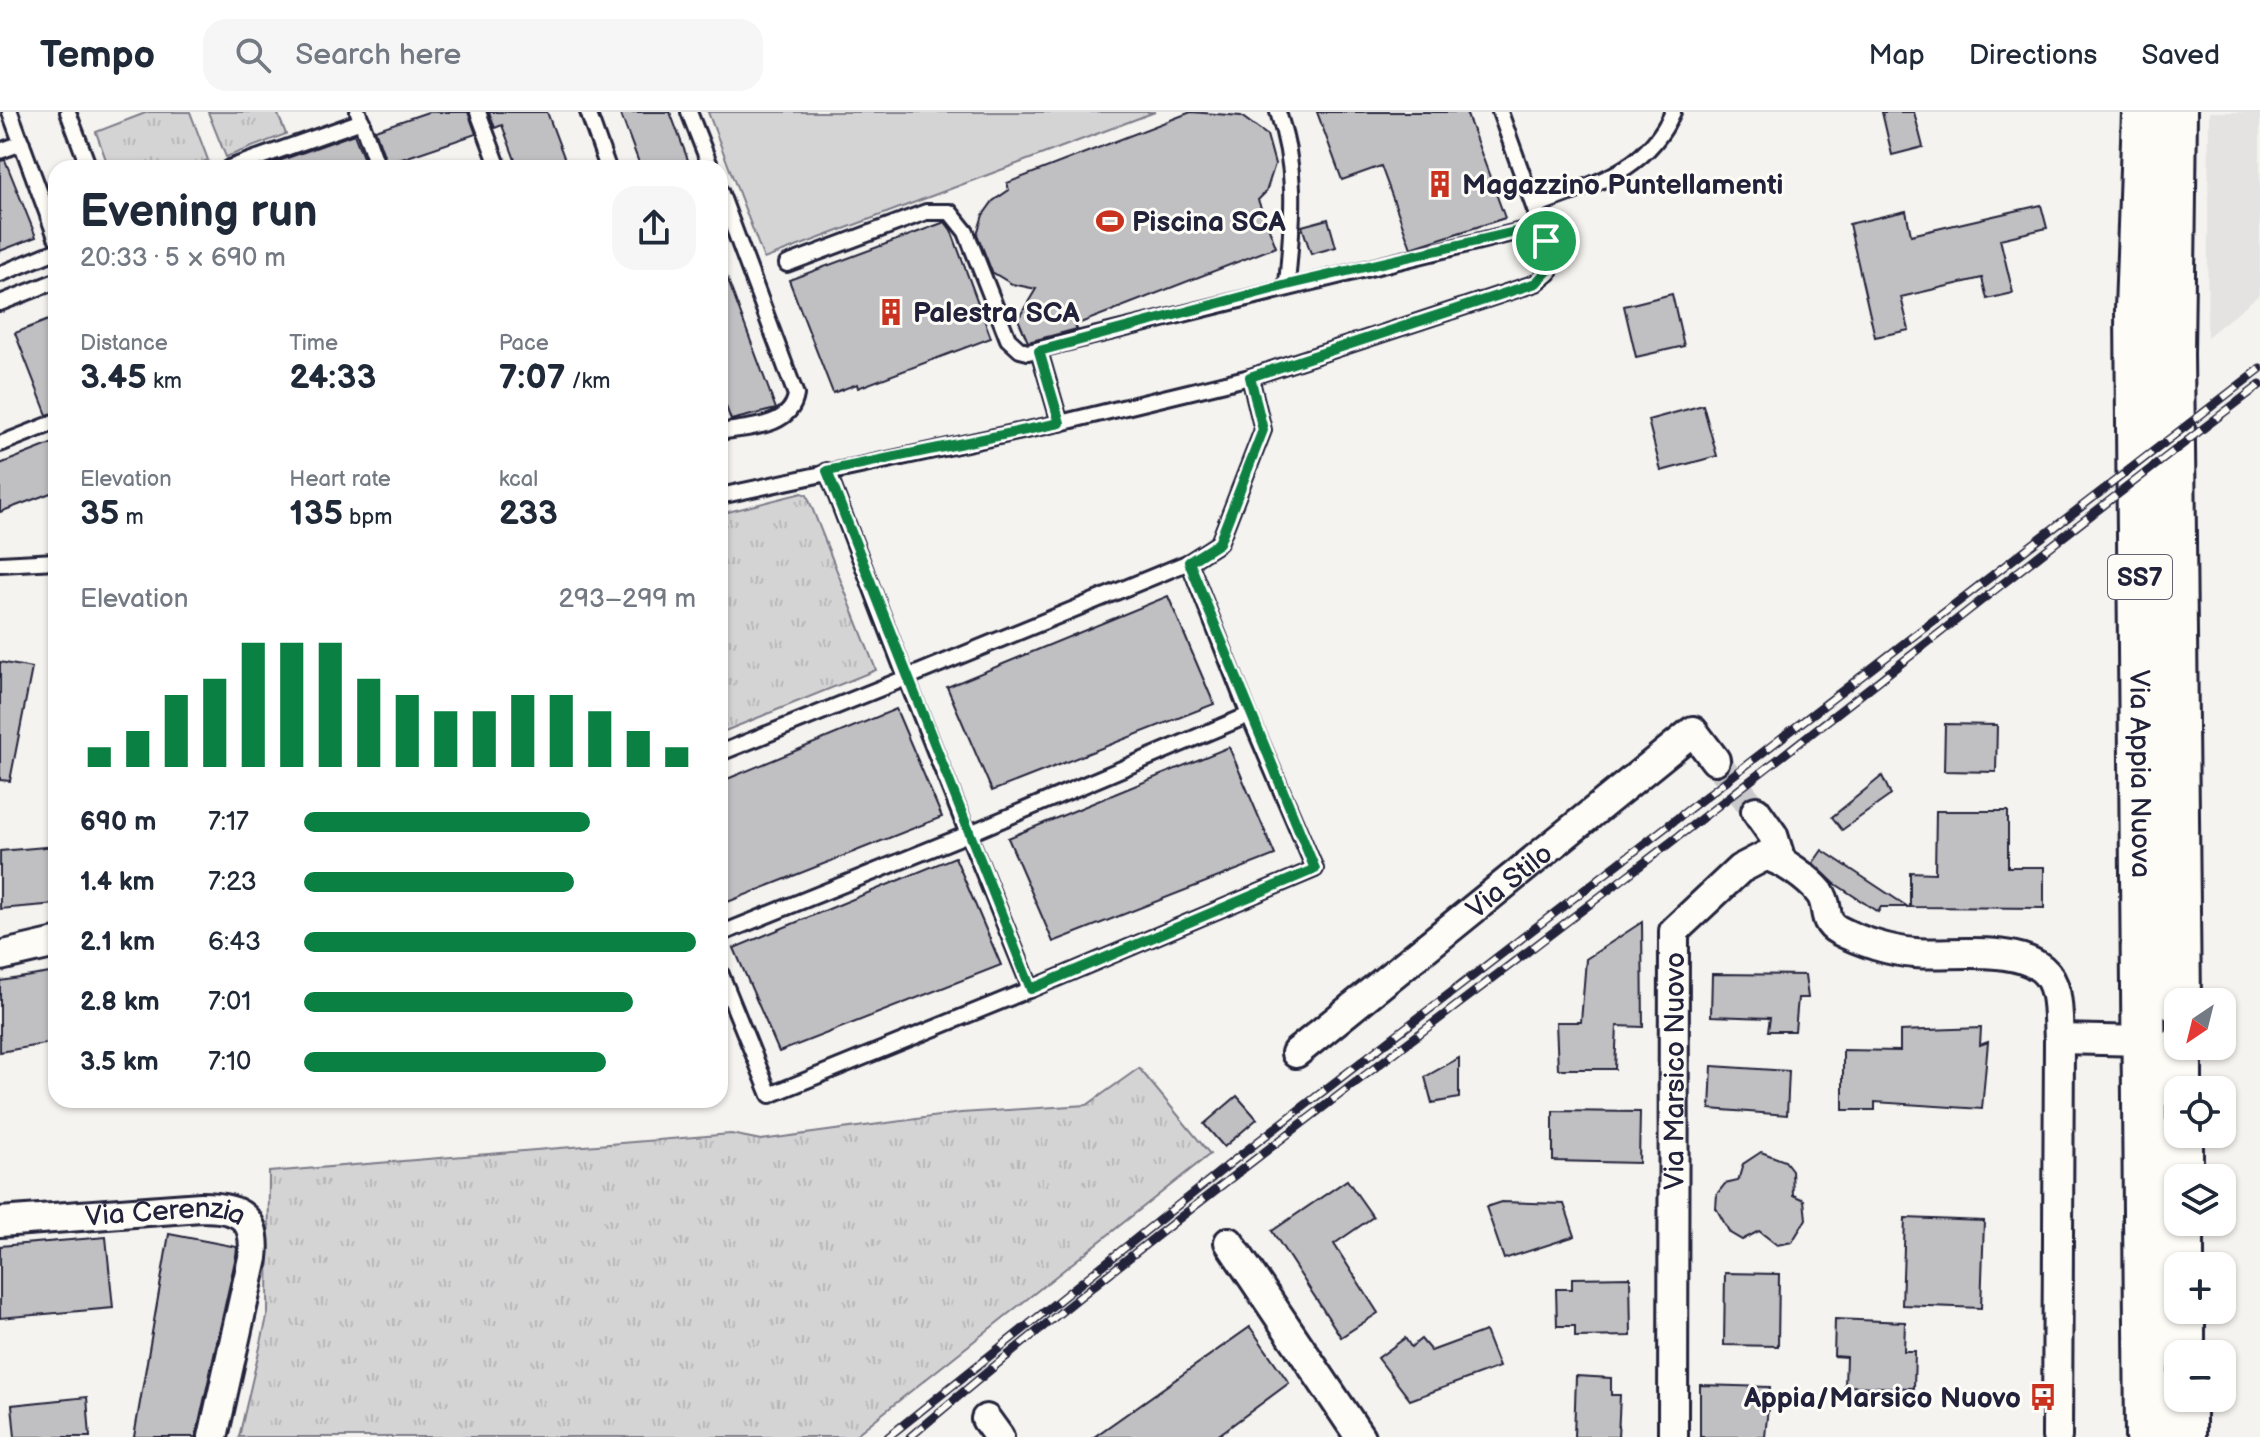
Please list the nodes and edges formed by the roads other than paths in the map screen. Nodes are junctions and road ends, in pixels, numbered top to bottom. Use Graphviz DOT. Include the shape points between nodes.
graph roads {
  1 [pos="10,112"];
  2 [pos="478,112"];
  3 [pos="588,112"];
  4 [pos="689,112"];
  5 [pos="1278,112"];
  6 [pos="1500,112"];
  7 [pos="1673,112"];
  8 [pos="2144,112"];
  9 [pos="2175,112"];
  10 [pos="73,113"];
  11 [pos="360,116"];
  12 [pos="22,143"];
  13 [pos="0,151"];
  14 [pos="87,160"];
  15 [pos="249,160"];
  16 [pos="375,160"];
  17 [pos="496,160"];
  18 [pos="605,160"];
  19 [pos="704,160"];
  20 [pos="1536,206"];
  21 [pos="728,212"];
  22 [pos="48,215"];
  23 [pos="1541,226"];
  24 [pos="48,254"];
  25 [pos="787,264"];
  26 [pos="0,274"];
  27 [pos="48,284"];
  28 [pos="1287,285"];
  29 [pos="0,303"];
  30 [pos="1039,351"];
  31 [pos="1250,377"];
  32 [pos="1060,423"];
  33 [pos="48,425"];
  34 [pos="728,430"];
  35 [pos="0,444"];
  36 [pos="827,471"];
  37 [pos="728,494"];
  38 [pos="48,561"];
  39 [pos="1189,562"];
  40 [pos="0,564"];
  41 [pos="906,678"];
  42 [pos="1249,715"];
  43 [pos="728,750"];
  44 [pos="1715,760"];
  45 [pos="1756,811"];
  46 [pos="968,834"];
  47 [pos="1781,861"];
  48 [pos="728,931"];
  49 [pos="48,945"];
  50 [pos="0,956"];
  51 [pos="2179,988"];
  52 [pos="1031,989"];
  53 [pos="728,992"];
  54 [pos="2059,1039"];
  55 [pos="2162,1044"];
  56 [pos="1296,1053"];
  57 [pos="2175,1076"];
  58 [pos="0,1222"];
  59 [pos="1229,1242"];
  60 [pos="2184,1412"];
  61 [pos="213,1437"];
  62 [pos="1360,1437"];
  63 [pos="1673,1437"];
  64 [pos="2057,1437"];
  65 [pos="2147,1437"];
  66 [pos="2184,1437"];
  1 -- 12 [label="lane"];
  2 -- 17 [label="lane"];
  3 -- 18 [label="lane"];
  4 -- 19 [label="lane"];
  5 -- 28 [label="lane" via="1291,163"];
  6 -- 20 [label="lane"];
  7 -- 20 [label="lane" via="1661,136 1636,162"];
  8 -- 55 [label="main road, Via Appia Nuova / SS7" via="2137,310"];
  9 -- 51 [label="main road, Via Appia Nuova / SS7" via="2172,354"];
  10 -- 14 [label="lane"];
  11 -- 15 [label="lane"];
  11 -- 16 [label="lane"];
  12 -- 13 [label="lane"];
  12 -- 22 [label="lane"];
  20 -- 23 [label="lane"];
  21 -- 34 [label="lane" via="795,384 793,408 779,420"];
  23 -- 28 [label="lane"];
  23 -- 31 [label="lane" via="1551,267 1536,283"];
  24 -- 26 [label="lane"];
  25 -- 30 [label="lane" via="926,212 950,212 966,232 1008,339 1020,350"];
  27 -- 29 [label="lane"];
  28 -- 30 [label="lane"];
  30 -- 32 [label="lane"];
  31 -- 32 [label="lane"];
  31 -- 39 [label="lane" via="1263,430 1219,543"];
  32 -- 36 [label="lane"];
  33 -- 35 [label="lane"];
  36 -- 37 [label="lane"];
  36 -- 41 [label="lane"];
  38 -- 40 [label="lane"];
  39 -- 41 [label="lane"];
  39 -- 42 [label="lane"];
  41 -- 43 [label="lane"];
  41 -- 46 [label="lane"];
  42 -- 46 [label="lane"];
  42 -- 52 [label="lane" via="1315,869"];
  44 -- 56 [label="street, Via Stilo" via="1693,731"];
  45 -- 47 [label="street" via="1773,835"];
  46 -- 48 [label="lane"];
  46 -- 52 [label="lane"];
  47 -- 54 [label="street" via="1820,893 1826,917 1845,933 1913,953 2009,957 2042,969 2054,990"];
  47 -- 63 [label="street, Via Marsico Nuovo" via="1765,856 1746,864 1674,931"];
  49 -- 50 [label="street"];
  52 -- 53 [label="lane" via="770,1095"];
  54 -- 55 [label="street"];
  54 -- 64 [label="street"];
  55 -- 57 [label="main road, Via Appia Nuova / SS7"];
  55 -- 65 [label="main road, Via Appia Nuova / SS7"];
  58 -- 61 [label="street, Via Cerenzia" via="201,1207 229,1210 246,1220 254,1232 253,1258"];
  59 -- 62 [label="street"];
  60 -- 66 [label="main road"];
}
